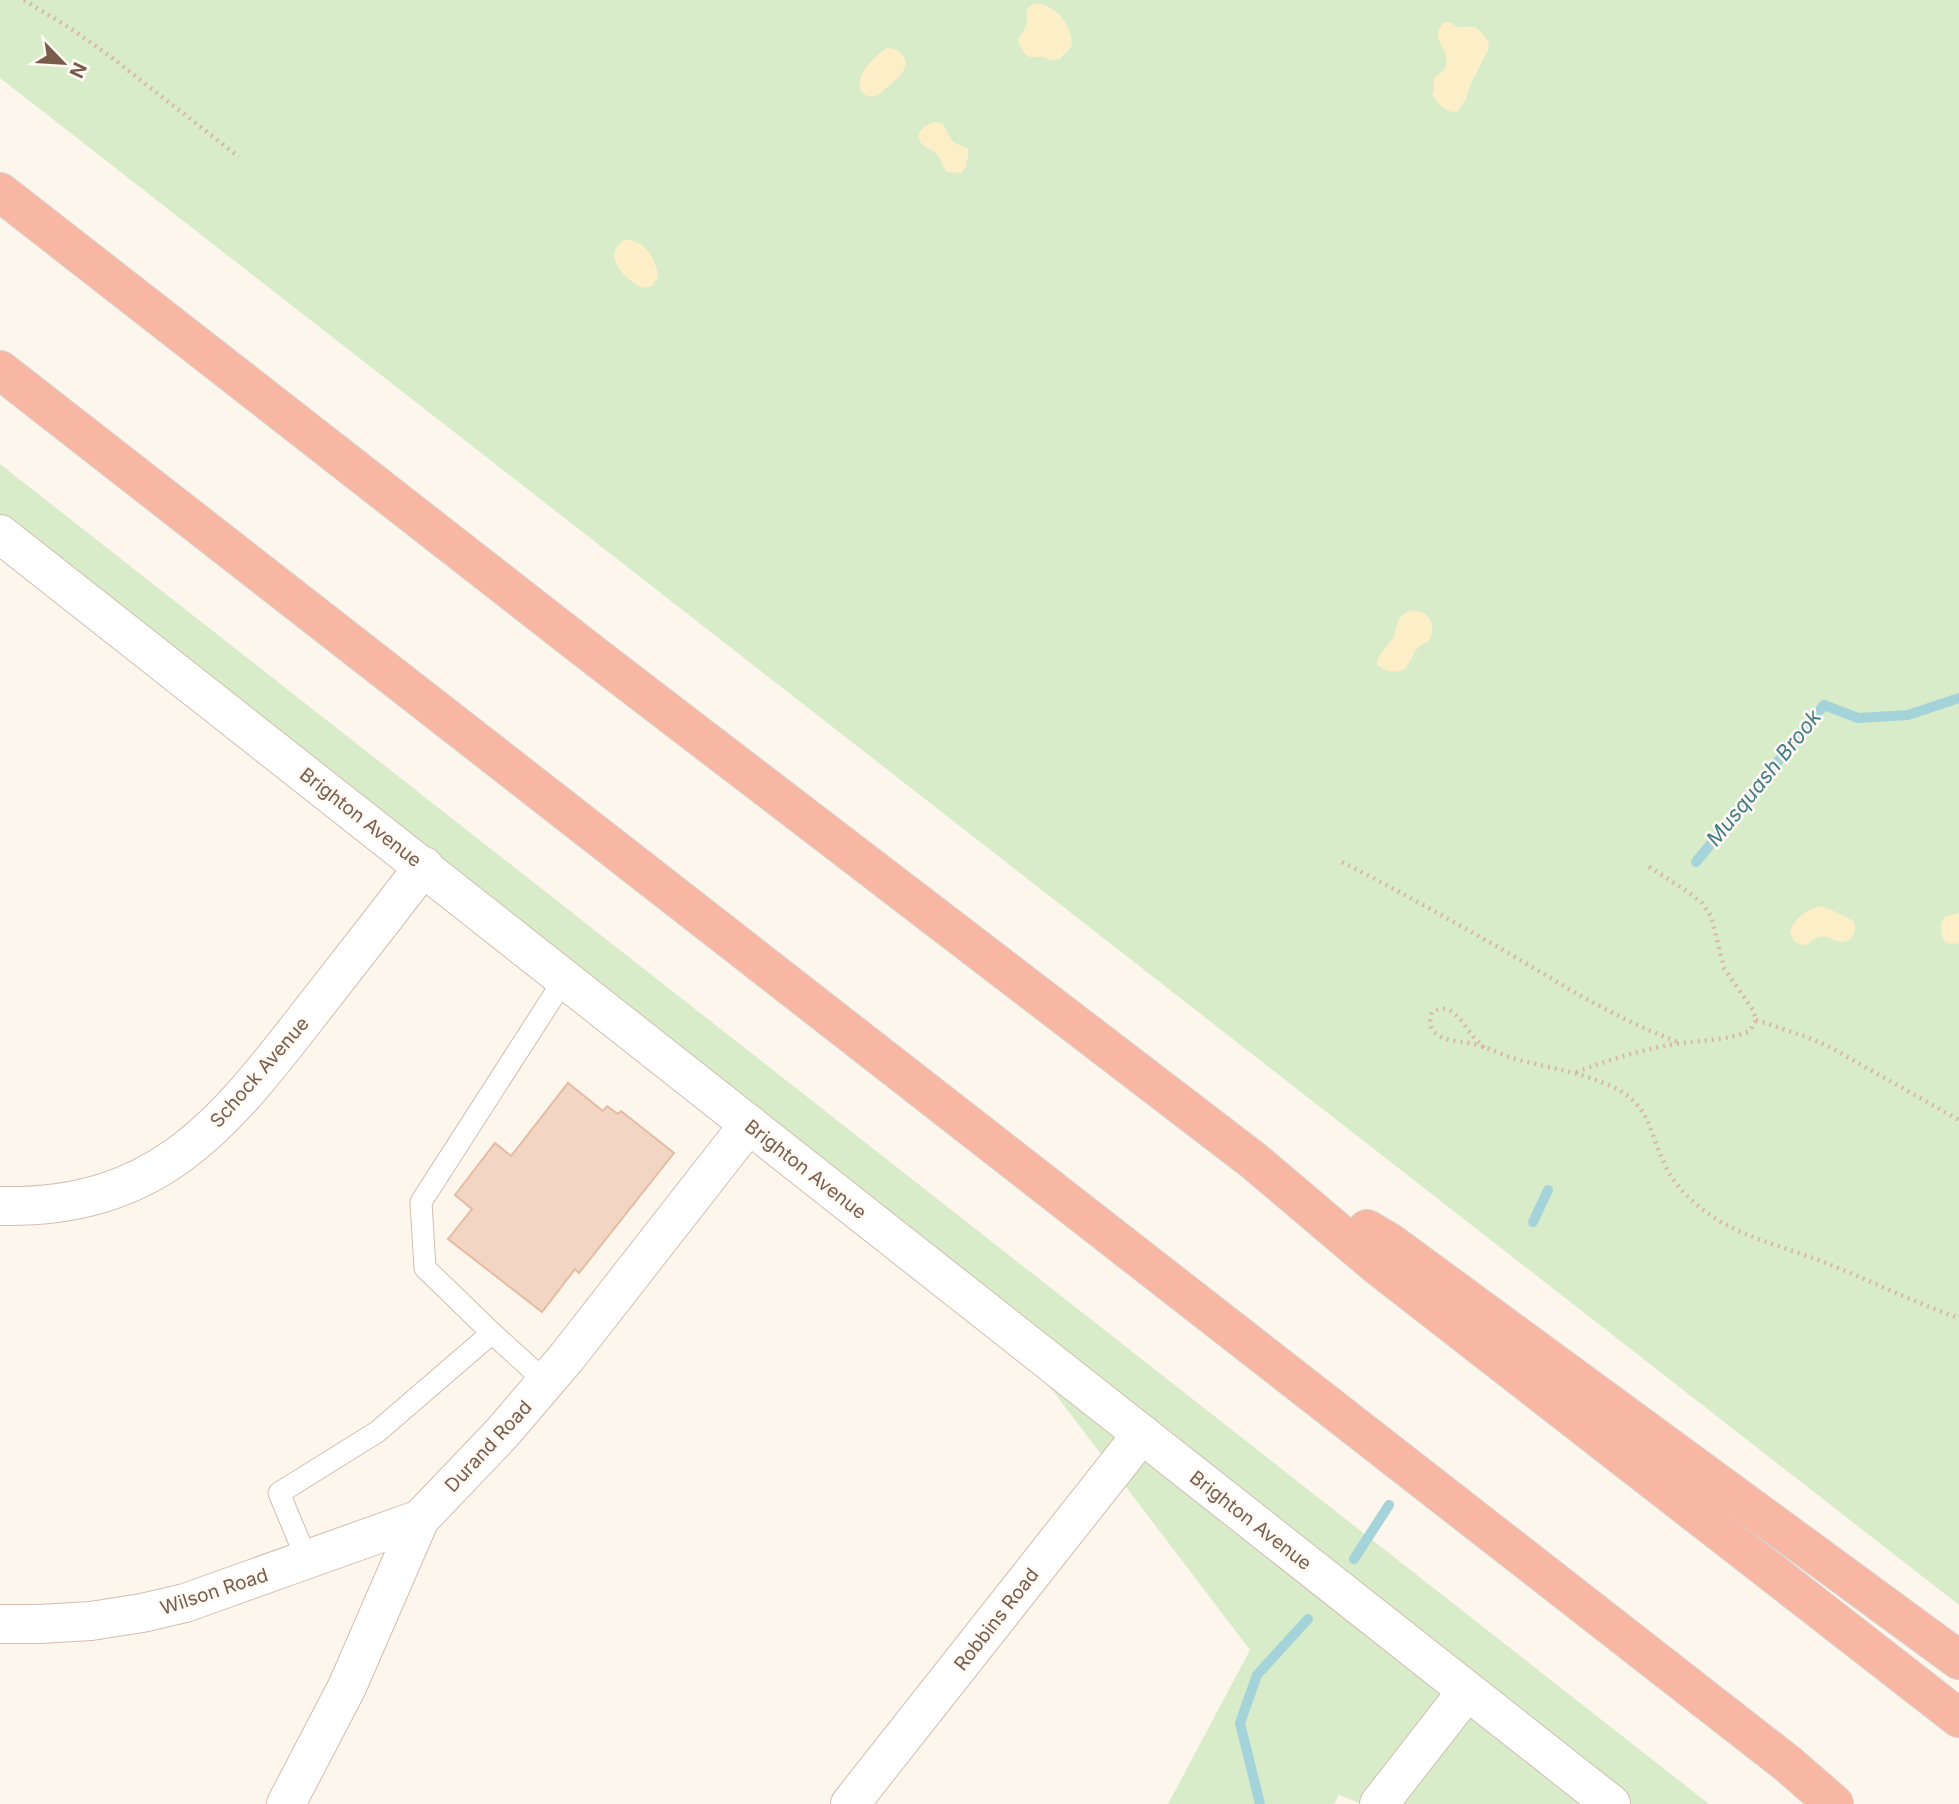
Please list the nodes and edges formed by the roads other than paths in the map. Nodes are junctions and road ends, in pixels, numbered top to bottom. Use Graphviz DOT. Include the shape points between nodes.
graph roads {
  1 [pos="0,192"];
  2 [pos="0,370"];
  3 [pos="0,534"];
  4 [pos="424,866"];
  5 [pos="565,978"];
  6 [pos="749,1124"];
  7 [pos="1254,1161"];
  8 [pos="0,1206"];
  9 [pos="492,1333"];
  10 [pos="546,1382"];
  11 [pos="1142,1434"];
  12 [pos="419,1519"];
  13 [pos="307,1560"];
  14 [pos="0,1624"];
  15 [pos="1959,1660"];
  16 [pos="1467,1691"];
  17 [pos="1959,1718"];
  18 [pos="286,1804"];
  19 [pos="850,1804"];
  20 [pos="1379,1804"];
  21 [pos="1611,1804"];
  22 [pos="1833,1804"];
  1 -- 7 [label="highway" via="596,657"];
  2 -- 22 [label="highway" via="1788,1763"];
  3 -- 4 [label="street, Brighton Avenue"];
  4 -- 5 [label="street, Brighton Avenue"];
  4 -- 8 [label="street, Schock Avenue" via="254,1084 176,1158 116,1189 74,1201"];
  5 -- 6 [label="street, Brighton Avenue"];
  5 -- 9 [label="lane" via="421,1202 425,1268"];
  6 -- 10 [label="street, Durand Road"];
  6 -- 11 [label="street, Brighton Avenue"];
  7 -- 15 [label="highway" via="1389,1242"];
  7 -- 17 [label="highway" via="1378,1266"];
  9 -- 10 [label="lane"];
  9 -- 13 [label="lane" via="377,1432 279,1493"];
  10 -- 12 [label="street, Durand Road"];
  11 -- 16 [label="street, Brighton Avenue"];
  11 -- 19 [label="street, Robbins Road"];
  12 -- 13 [label="street, Wilson Road"];
  12 -- 18 [label="street, Durand Road" via="346,1687"];
  13 -- 14 [label="street, Wilson Road" via="185,1603 142,1613 90,1621"];
  16 -- 20 [label="street"];
  16 -- 21 [label="street, Brighton Avenue"];
}
